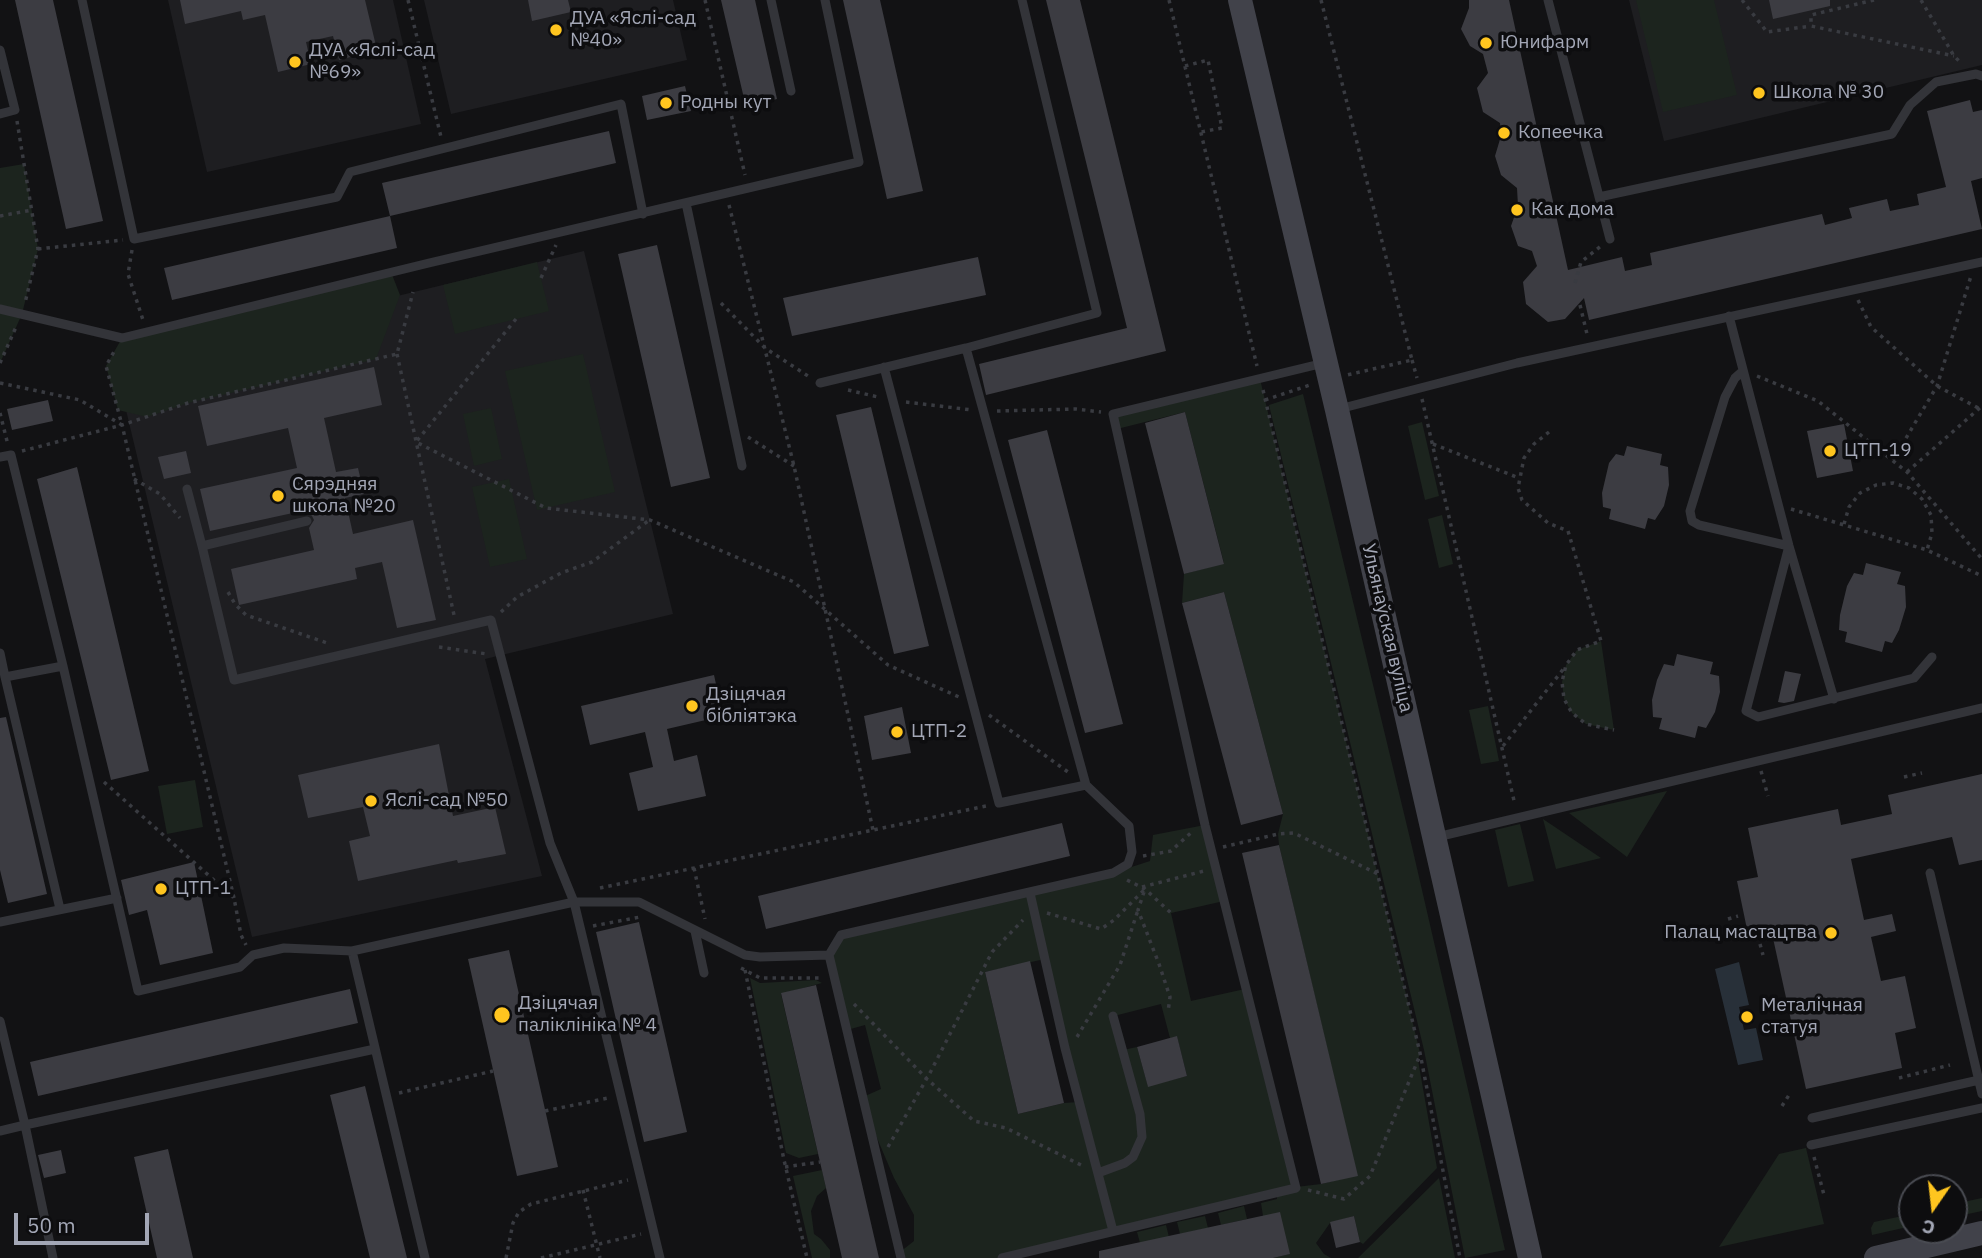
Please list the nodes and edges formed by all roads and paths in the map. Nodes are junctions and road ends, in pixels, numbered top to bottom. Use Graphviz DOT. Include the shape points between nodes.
graph roads {
  1 [pos="82,0"];
  2 [pos="408,0"];
  3 [pos="705,0"];
  4 [pos="771,0"];
  5 [pos="825,0"];
  6 [pos="1022,0"];
  7 [pos="1169,0"];
  8 [pos="1240,0"];
  9 [pos="1321,0"];
  10 [pos="1548,0"];
  11 [pos="1742,0"];
  12 [pos="1874,0"];
  13 [pos="1921,0"];
  14 [pos="1811,26"];
  15 [pos="0,50"];
  16 [pos="1954,56"];
  17 [pos="1185,66"];
  18 [pos="1968,68"];
  19 [pos="1982,76"];
  20 [pos="791,91"];
  21 [pos="15,110"];
  22 [pos="0,114"];
  23 [pos="1201,132"];
  24 [pos="444,148"];
  25 [pos="748,188"];
  26 [pos="726,193"];
  27 [pos="1599,197"];
  28 [pos="686,203"];
  29 [pos="32,210"];
  30 [pos="643,214"];
  31 [pos="0,216"];
  32 [pos="134,239"];
  33 [pos="1610,239"];
  34 [pos="38,249"];
  35 [pos="552,259"];
  36 [pos="1978,263"];
  37 [pos="541,278"];
  38 [pos="1575,283"];
  39 [pos="1853,289"];
  40 [pos="1580,305"];
  41 [pos="0,309"];
  42 [pos="22,314"];
  43 [pos="1729,316"];
  44 [pos="516,319"];
  45 [pos="148,332"];
  46 [pos="122,338"];
  47 [pos="1590,346"];
  48 [pos="966,348"];
  49 [pos="397,354"];
  50 [pos="1412,360"];
  51 [pos="0,363"];
  52 [pos="884,367"];
  53 [pos="1328,370"];
  54 [pos="1743,371"];
  55 [pos="1260,379"];
  56 [pos="0,383"];
  57 [pos="820,383"];
  58 [pos="1937,386"];
  59 [pos="1420,387"];
  60 [pos="1265,400"];
  61 [pos="1981,408"];
  62 [pos="1337,410"];
  63 [pos="0,413"];
  64 [pos="122,425"];
  65 [pos="734,429"];
  66 [pos="1549,432"];
  67 [pos="416,442"];
  68 [pos="1433,443"];
  69 [pos="11,454"];
  70 [pos="0,457"];
  71 [pos="1892,460"];
  72 [pos="742,466"];
  73 [pos="794,466"];
  74 [pos="1907,472"];
  75 [pos="1518,478"];
  76 [pos="135,479"];
  77 [pos="187,489"];
  78 [pos="1779,506"];
  79 [pos="650,520"];
  80 [pos="307,521"];
  81 [pos="1843,524"];
  82 [pos="186,526"];
  83 [pos="1789,545"];
  84 [pos="202,546"];
  85 [pos="1927,550"];
  86 [pos="1982,559"];
  87 [pos="1982,576"];
  88 [pos="228,593"];
  89 [pos="826,611"];
  90 [pos="491,620"];
  91 [pos="457,627"];
  92 [pos="436,646"];
  93 [pos="354,652"];
  94 [pos="0,653"];
  95 [pos="499,656"];
  96 [pos="1933,657"];
  97 [pos="1566,665"];
  98 [pos="63,666"];
  99 [pos="5,677"];
  100 [pos="1834,699"];
  101 [pos="972,703"];
  102 [pos="1982,708"];
  103 [pos="1614,730"];
  104 [pos="1502,747"];
  105 [pos="86,767"];
  106 [pos="1922,773"];
  107 [pos="1904,778"];
  108 [pos="1765,784"];
  109 [pos="1086,785"];
  110 [pos="1768,796"];
  111 [pos="999,803"];
  112 [pos="1518,818"];
  113 [pos="1204,821"];
  114 [pos="873,830"];
  115 [pos="1435,837"];
  116 [pos="1211,850"];
  117 [pos="1131,858"];
  118 [pos="694,868"];
  119 [pos="1216,868"];
  120 [pos="1113,873"];
  121 [pos="1930,873"];
  122 [pos="1378,874"];
  123 [pos="1143,888"];
  124 [pos="1030,893"];
  125 [pos="117,898"];
  126 [pos="572,898"];
  127 [pos="60,909"];
  128 [pos="1033,909"];
  129 [pos="1138,910"];
  130 [pos="1171,913"];
  131 [pos="1738,916"];
  132 [pos="1728,919"];
  133 [pos="0,922"];
  134 [pos="706,928"];
  135 [pos="695,930"];
  136 [pos="1760,944"];
  137 [pos="352,951"];
  138 [pos="253,955"];
  139 [pos="829,955"];
  140 [pos="1763,955"];
  141 [pos="745,971"];
  142 [pos="704,973"];
  143 [pos="836,986"];
  144 [pos="1168,1012"];
  145 [pos="1113,1016"];
  146 [pos="0,1021"];
  147 [pos="375,1049"];
  148 [pos="1420,1053"];
  149 [pos="1066,1054"];
  150 [pos="1950,1065"];
  151 [pos="493,1070"];
  152 [pos="1899,1078"];
  153 [pos="927,1079"];
  154 [pos="1979,1080"];
  155 [pos="1982,1094"];
  156 [pos="1789,1095"];
  157 [pos="386,1096"];
  158 [pos="621,1096"];
  159 [pos="1782,1106"];
  160 [pos="1982,1108"];
  161 [pos="545,1111"];
  162 [pos="1812,1118"];
  163 [pos="24,1125"];
  164 [pos="0,1131"];
  165 [pos="1811,1145"];
  166 [pos="820,1162"];
  167 [pos="879,1164"];
  168 [pos="785,1167"];
  169 [pos="1098,1173"];
  170 [pos="640,1178"];
  171 [pos="1296,1188"];
  172 [pos="583,1190"];
  173 [pos="1824,1195"];
  174 [pos="1113,1231"];
  175 [pos="654,1232"];
  176 [pos="1982,1233"];
  177 [pos="597,1245"];
  178 [pos="53,1258"];
  179 [pos="425,1258"];
  180 [pos="506,1258"];
  181 [pos="541,1258"];
  182 [pos="600,1258"];
  183 [pos="660,1258"];
  184 [pos="807,1258"];
  185 [pos="901,1258"];
  186 [pos="1002,1258"];
  187 [pos="1460,1258"];
  188 [pos="1530,1258"];
  189 [pos="1876,1258"];
  1 -- 32 [label="lane"];
  2 -- 24 [label="path"];
  3 -- 25 [label="path"];
  4 -- 20 [label="lane"];
  5 -- 25 [label="lane" via="859,162"];
  6 -- 48 [label="lane" via="1097,313"];
  7 -- 17 [label="path"];
  8 -- 53 [label="main road, Ульянаўская вуліца"];
  9 -- 50 [label="path"];
  10 -- 27 [label="lane"];
  11 -- 14 [label="path" via="1767,32"];
  12 -- 14 [label="path" via="1811,15"];
  13 -- 16 [label="path"];
  14 -- 16 [label="path"];
  15 -- 21 [label="lane"];
  16 -- 18 [label="path"];
  17 -- 23 [label="path"];
  17 -- 23 [label="path" via="1208,60 1222,128"];
  19 -- 27 [label="lane" via="1936,82 1910,105 1892,134"];
  21 -- 22 [label="lane"];
  21 -- 29 [label="path"];
  23 -- 55 [label="path"];
  24 -- 30 [label="lane" via="621,104"];
  24 -- 32 [label="lane" via="350,172 337,197"];
  25 -- 26 [label="lane"];
  26 -- 28 [label="lane"];
  26 -- 73 [label="path"];
  27 -- 33 [label="lane"];
  28 -- 30 [label="lane"];
  28 -- 65 [label="lane"];
  29 -- 31 [label="path"];
  29 -- 34 [label="path"];
  30 -- 45 [label="lane"];
  32 -- 34 [label="path"];
  32 -- 45 [label="path" via="128,274"];
  33 -- 38 [label="path" via="1581,262"];
  34 -- 42 [label="path"];
  35 -- 37 [label="path"];
  36 -- 39 [label="lane"];
  36 -- 58 [label="path"];
  39 -- 43 [label="lane"];
  39 -- 58 [label="path" via="1871,327"];
  40 -- 47 [label="path"];
  41 -- 42 [label="lane"];
  42 -- 46 [label="lane"];
  42 -- 51 [label="path"];
  43 -- 47 [label="lane"];
  43 -- 54 [label="lane"];
  44 -- 67 [label="path"];
  45 -- 46 [label="lane"];
  46 -- 64 [label="path" via="106,366"];
  47 -- 59 [label="lane"];
  48 -- 52 [label="lane"];
  48 -- 109 [label="lane"];
  49 -- 67 [label="path"];
  50 -- 53 [label="path"];
  50 -- 59 [label="path"];
  52 -- 57 [label="lane"];
  52 -- 101 [label="lane"];
  53 -- 55 [label="lane"];
  53 -- 60 [label="path"];
  53 -- 62 [label="main road, Ульянаўская вуліца"];
  54 -- 71 [label="path" via="1818,401"];
  54 -- 78 [label="lane"];
  54 -- 83 [label="lane" via="1726,397 1690,511 1692,521"];
  55 -- 60 [label="path"];
  55 -- 113 [label="lane" via="1113,414"];
  56 -- 64 [label="path" via="80,400"];
  58 -- 61 [label="path"];
  58 -- 71 [label="path"];
  59 -- 62 [label="lane"];
  59 -- 68 [label="path"];
  60 -- 122 [label="path"];
  61 -- 74 [label="path"];
  62 -- 115 [label="main road, Ульянаўская вуліца"];
  63 -- 69 [label="path"];
  64 -- 69 [label="path"];
  65 -- 72 [label="lane"];
  65 -- 73 [label="path"];
  66 -- 75 [label="path" via="1524,458"];
  67 -- 79 [label="path" via="546,508"];
  67 -- 91 [label="path"];
  68 -- 75 [label="path"];
  68 -- 104 [label="path"];
  69 -- 70 [label="lane"];
  69 -- 98 [label="lane"];
  71 -- 74 [label="path"];
  73 -- 89 [label="path"];
  74 -- 86 [label="path"];
  75 -- 97 [label="path" via="1522,500 1548,523 1568,530 1601,641 1577,650"];
  76 -- 82 [label="path" via="160,494"];
  77 -- 84 [label="lane"];
  78 -- 81 [label="path"];
  78 -- 83 [label="lane"];
  79 -- 89 [label="path" via="794,582"];
  79 -- 90 [label="path" via="592,562 517,597"];
  80 -- 84 [label="lane"];
  81 -- 85 [label="path"];
  81 -- 85 [label="path" via="1860,494 1893,483 1909,488 1931,515"];
  83 -- 100 [label="lane"];
  83 -- 100 [label="lane" via="1746,711 1758,717"];
  84 -- 93 [label="lane" via="234,680"];
  85 -- 87 [label="path"];
  88 -- 93 [label="path" via="246,615"];
  89 -- 101 [label="path" via="888,665"];
  89 -- 114 [label="path"];
  90 -- 91 [label="lane"];
  90 -- 95 [label="lane"];
  91 -- 93 [label="lane"];
  92 -- 95 [label="path"];
  94 -- 99 [label="lane"];
  95 -- 126 [label="lane" via="550,843"];
  96 -- 100 [label="lane" via="1914,678"];
  97 -- 103 [label="path" via="1564,699 1572,713 1586,724"];
  97 -- 104 [label="path"];
  98 -- 99 [label="lane"];
  98 -- 105 [label="lane"];
  99 -- 127 [label="lane"];
  101 -- 109 [label="path"];
  101 -- 111 [label="lane"];
  102 -- 112 [label="lane"];
  104 -- 112 [label="path"];
  105 -- 125 [label="lane"];
  105 -- 138 [label="path" via="234,898 241,935"];
  106 -- 107 [label="path"];
  108 -- 110 [label="path"];
  109 -- 111 [label="lane"];
  109 -- 117 [label="lane" via="1129,826"];
  111 -- 114 [label="path"];
  112 -- 115 [label="lane"];
  113 -- 116 [label="lane"];
  113 -- 117 [label="path" via="1171,851"];
  114 -- 118 [label="path"];
  115 -- 188 [label="main road, Ульянаўская вуліца"];
  116 -- 119 [label="lane"];
  116 -- 122 [label="path" via="1294,833"];
  117 -- 120 [label="lane"];
  118 -- 126 [label="path"];
  118 -- 134 [label="path"];
  119 -- 123 [label="path"];
  119 -- 171 [label="lane"];
  120 -- 123 [label="path"];
  120 -- 124 [label="lane"];
  121 -- 154 [label="lane"];
  122 -- 148 [label="path"];
  123 -- 128 [label="path" via="1101,929"];
  123 -- 129 [label="path"];
  123 -- 130 [label="path"];
  124 -- 128 [label="lane"];
  124 -- 139 [label="lane" via="841,935"];
  125 -- 127 [label="lane"];
  125 -- 138 [label="lane" via="138,991 240,967"];
  126 -- 135 [label="lane" via="639,902"];
  126 -- 137 [label="lane"];
  126 -- 158 [label="lane"];
  127 -- 133 [label="lane"];
  128 -- 149 [label="lane"];
  128 -- 153 [label="path" via="992,952"];
  129 -- 144 [label="path" via="1170,997"];
  129 -- 149 [label="path" via="1120,965"];
  131 -- 132 [label="path"];
  135 -- 139 [label="lane" via="746,956"];
  135 -- 142 [label="lane"];
  136 -- 140 [label="path"];
  137 -- 138 [label="lane" via="284,948"];
  137 -- 147 [label="lane"];
  139 -- 143 [label="lane"];
  141 -- 168 [label="path"];
  143 -- 153 [label="path"];
  143 -- 167 [label="lane"];
  145 -- 169 [label="lane" via="1142,1137 1133,1157"];
  146 -- 163 [label="lane"];
  147 -- 157 [label="lane"];
  147 -- 163 [label="lane"];
  148 -- 171 [label="path" via="1370,1176 1343,1199"];
  148 -- 187 [label="path"];
  149 -- 169 [label="lane"];
  150 -- 152 [label="path"];
  151 -- 157 [label="path"];
  153 -- 167 [label="path"];
  153 -- 169 [label="path" via="974,1121 1006,1128"];
  154 -- 155 [label="lane"];
  154 -- 162 [label="lane"];
  156 -- 159 [label="path"];
  157 -- 179 [label="lane"];
  158 -- 161 [label="path"];
  158 -- 170 [label="lane"];
  160 -- 165 [label="lane"];
  163 -- 164 [label="lane"];
  163 -- 178 [label="lane"];
  165 -- 173 [label="path"];
  166 -- 168 [label="path"];
  167 -- 185 [label="lane"];
  168 -- 184 [label="path"];
  169 -- 174 [label="lane"];
  170 -- 172 [label="path"];
  170 -- 175 [label="lane"];
  171 -- 174 [label="lane"];
  172 -- 177 [label="path"];
  172 -- 180 [label="path" via="531,1203 519,1212"];
  174 -- 186 [label="lane"];
  175 -- 177 [label="path"];
  175 -- 183 [label="lane"];
  176 -- 189 [label="main road"];
  177 -- 181 [label="path"];
  177 -- 182 [label="path"];
}
